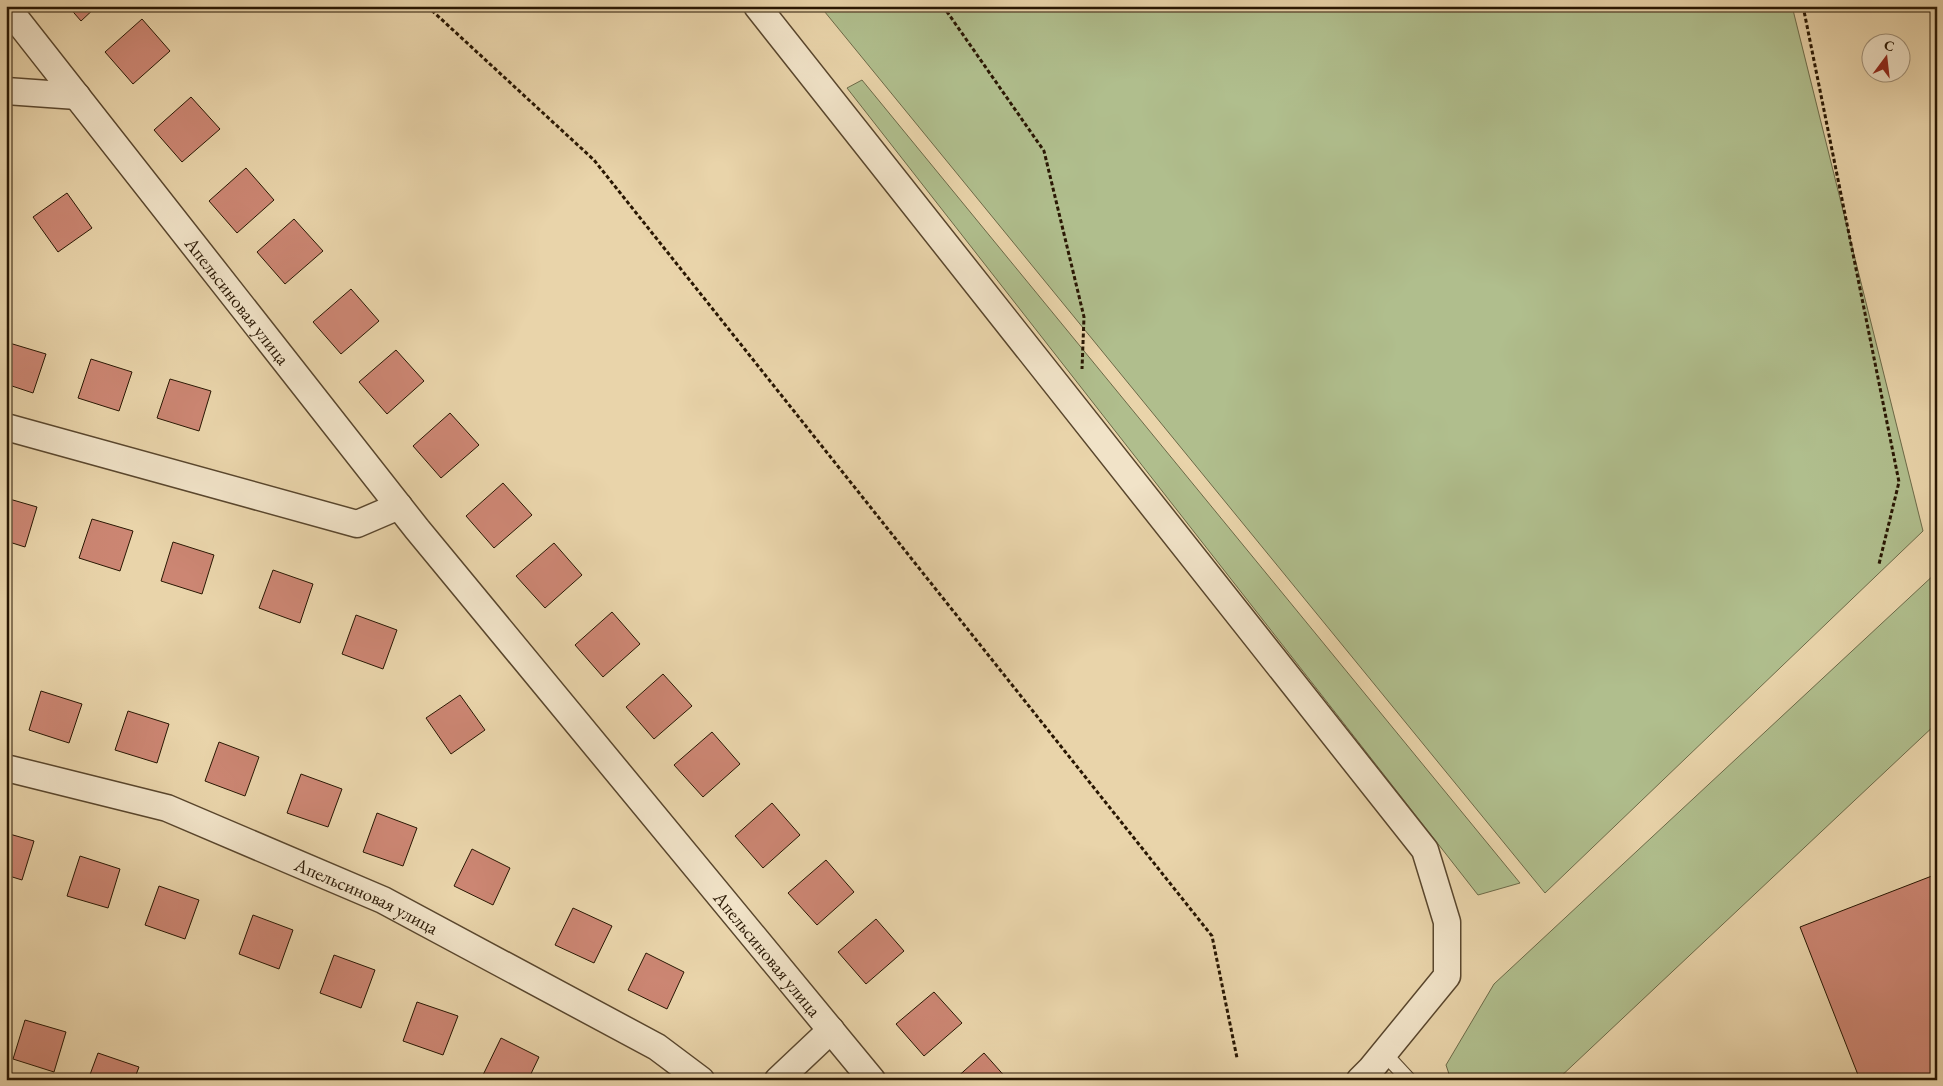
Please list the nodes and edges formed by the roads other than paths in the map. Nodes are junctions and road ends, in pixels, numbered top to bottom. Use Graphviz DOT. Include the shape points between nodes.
graph roads {
  1 [pos="6,6"];
  2 [pos="757,6"];
  3 [pos="6,91"];
  4 [pos="77,96"];
  5 [pos="6,427"];
  6 [pos="399,506"];
  7 [pos="6,768"];
  8 [pos="831,1030"];
  9 [pos="1384,1053"];
  10 [pos="701,1080"];
  11 [pos="778,1080"];
  12 [pos="872,1080"];
  13 [pos="1360,1080"];
  14 [pos="1409,1080"];
  1 -- 4 [label="street, Апельсиновая улица"];
  2 -- 9 [label="street" via="1425,850 1447,922 1447,976"];
  3 -- 4 [label="street"];
  4 -- 6 [label="street, Апельсиновая улица"];
  5 -- 6 [label="street" via="357,524"];
  6 -- 8 [label="street, Апельсиновая улица"];
  7 -- 10 [label="street, Апельсиновая улица" via="167,808 383,900 657,1047"];
  8 -- 11 [label="street, Апельсиновая улица"];
  8 -- 12 [label="street, Апельсиновая улица"];
  9 -- 13 [label="street"];
  9 -- 14 [label="lane"];
}
